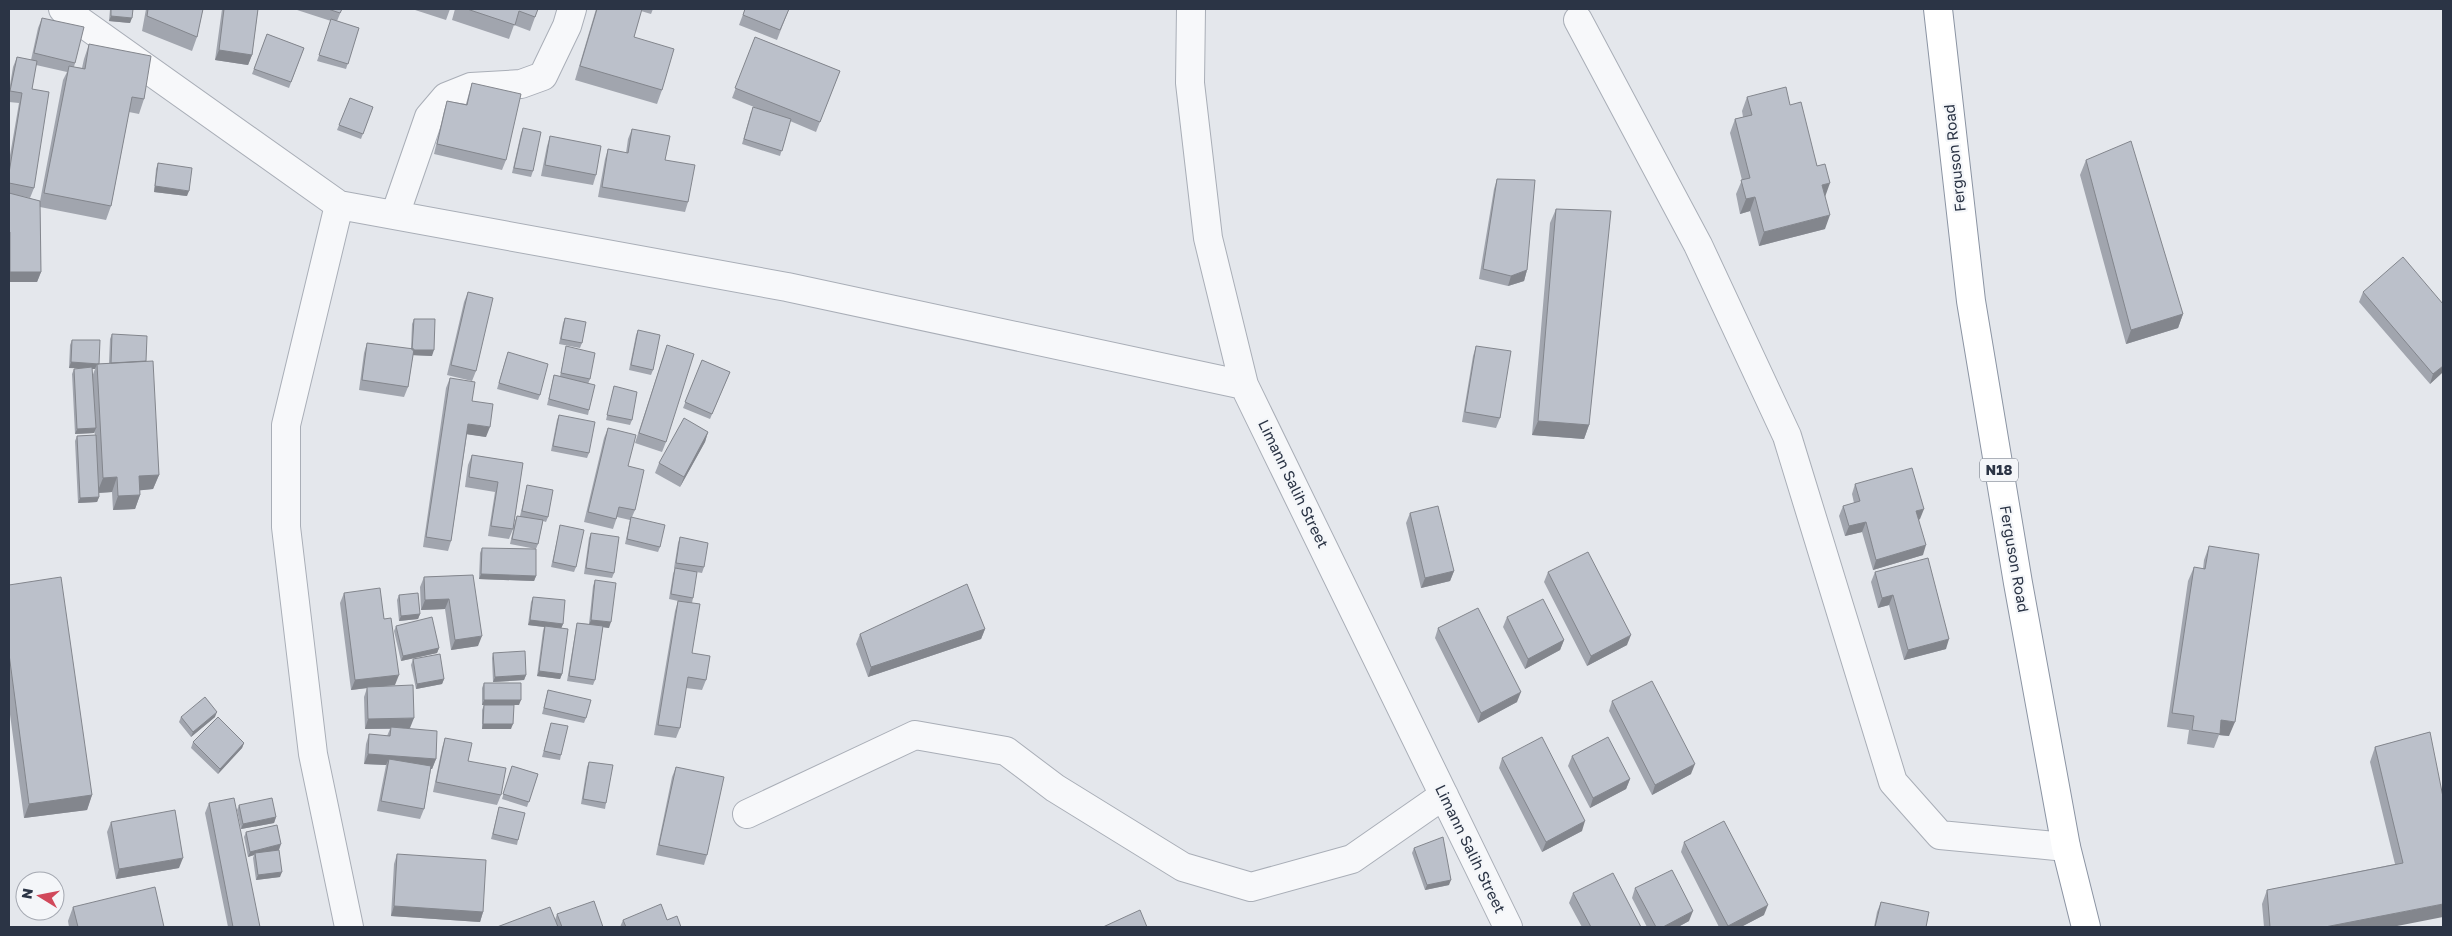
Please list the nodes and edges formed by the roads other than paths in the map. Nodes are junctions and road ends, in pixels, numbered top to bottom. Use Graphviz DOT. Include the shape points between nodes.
graph roads {
  1 [pos="63,9"];
  2 [pos="572,9"];
  3 [pos="1191,9"];
  4 [pos="1938,9"];
  5 [pos="1578,20"];
  6 [pos="340,204"];
  7 [pos="395,215"];
  8 [pos="1244,385"];
  9 [pos="1444,795"];
  10 [pos="747,814"];
  11 [pos="2066,847"];
  12 [pos="349,927"];
  13 [pos="1508,927"];
  14 [pos="2086,927"];
  1 -- 6 [label="street"];
  2 -- 7 [label="street" via="543,76 521,84 471,87 446,96 429,117"];
  3 -- 8 [label="street, Limann Salih Street" via="1190,83 1208,238"];
  4 -- 11 [label="highway, Ferguson Road / N18" via="1971,301"];
  5 -- 11 [label="street" via="1698,245 1787,436 1893,782 1940,835"];
  6 -- 7 [label="street"];
  6 -- 12 [label="street" via="286,425 286,527 313,754"];
  7 -- 8 [label="street" via="787,287"];
  8 -- 9 [label="street, Limann Salih Street"];
  9 -- 10 [label="street" via="1352,859 1251,887 1183,867 1055,788 1006,751 915,735"];
  9 -- 13 [label="street, Limann Salih Street"];
  11 -- 14 [label="highway, Ferguson Road / N18"];
}
